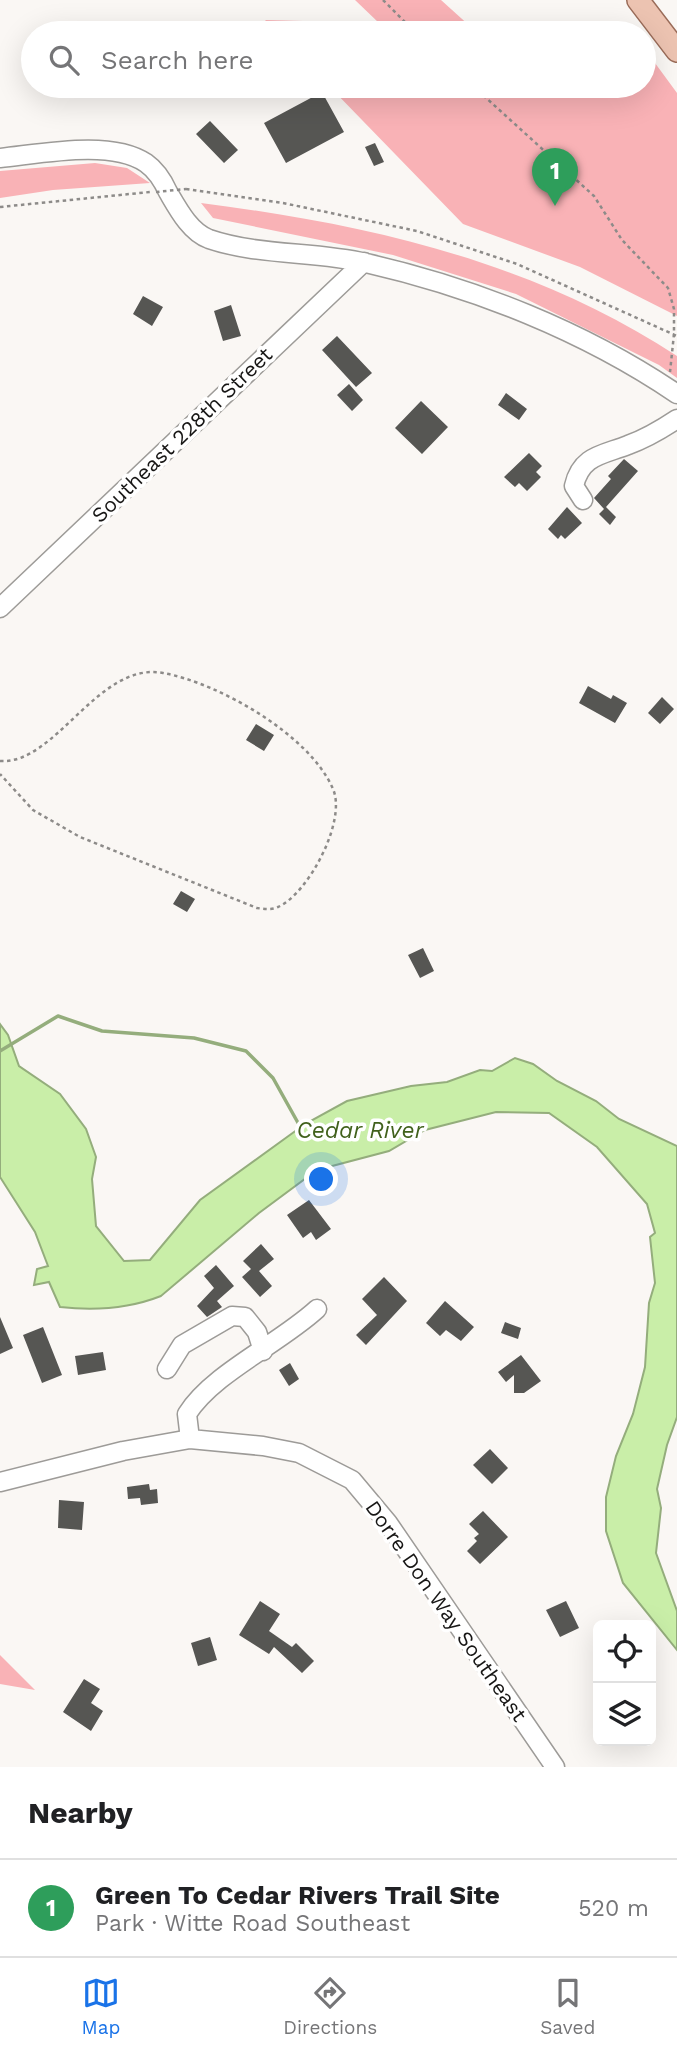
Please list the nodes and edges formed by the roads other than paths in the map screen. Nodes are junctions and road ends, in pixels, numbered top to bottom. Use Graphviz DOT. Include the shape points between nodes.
graph roads {
  1 [pos="638,0"];
  2 [pos="654,21"];
  3 [pos="656,24"];
  4 [pos="677,51"];
  5 [pos="0,158"];
  6 [pos="364,262"];
  7 [pos="673,391"];
  8 [pos="677,419"];
  9 [pos="583,500"];
  10 [pos="0,608"];
  11 [pos="317,1309"];
  12 [pos="263,1352"];
  13 [pos="167,1369"];
  14 [pos="190,1439"];
  15 [pos="0,1482"];
  16 [pos="555,1767"];
  1 -- 2 [label="main road"];
  3 -- 4 [label="main road"];
  5 -- 6 [label="street" via="99,150 128,155 148,164 191,227 206,238"];
  6 -- 7 [label="street" via="460,288 508,307 610,354"];
  6 -- 10 [label="street, Southeast 228th Street"];
  8 -- 9 [label="street" via="626,446 590,458 574,486"];
  11 -- 12 [label="street"];
  12 -- 13 [label="street" via="257,1332 244,1317 232,1316 182,1345"];
  12 -- 14 [label="street" via="204,1391 187,1414"];
  14 -- 15 [label="street, Dorre Don Way Southeast"];
  14 -- 16 [label="street, Dorre Don Way Southeast" via="299,1454 352,1480 388,1523"];
}
